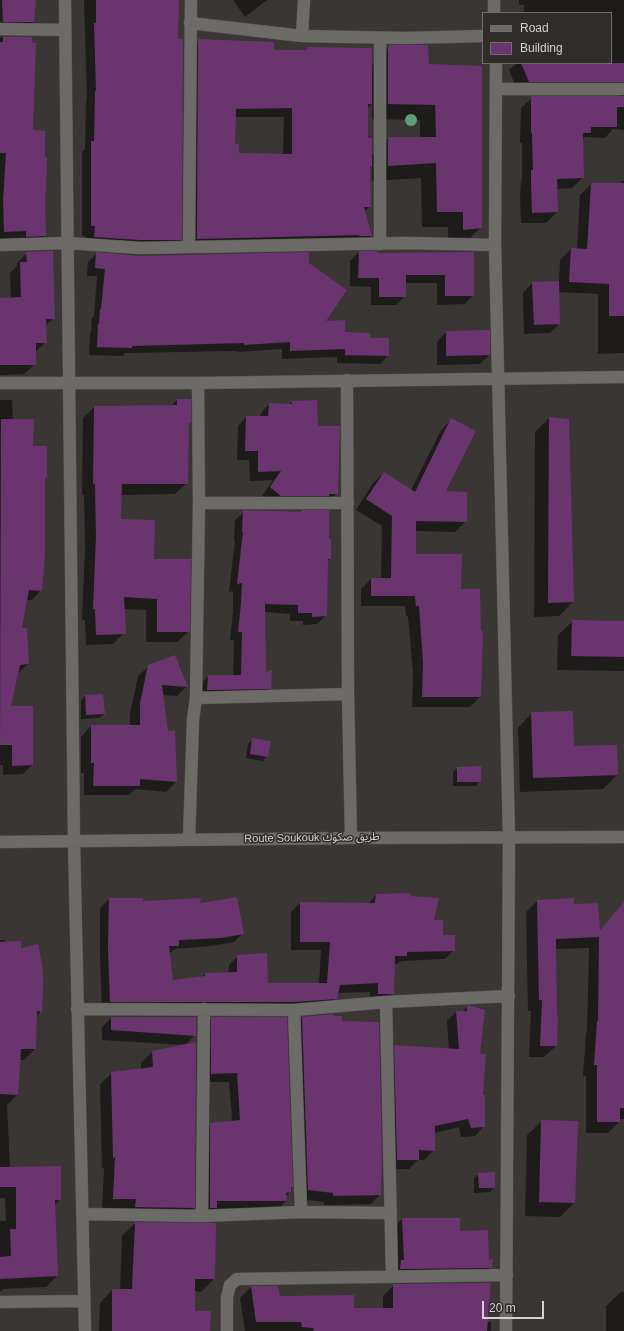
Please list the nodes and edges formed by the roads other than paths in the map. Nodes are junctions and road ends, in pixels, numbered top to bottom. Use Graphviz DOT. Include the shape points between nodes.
graph roads {
  1 [pos="64,0"];
  2 [pos="191,0"];
  3 [pos="304,0"];
  4 [pos="494,0"];
  5 [pos="494,12"];
  6 [pos="190,23"];
  7 [pos="0,29"];
  8 [pos="65,30"];
  9 [pos="302,36"];
  10 [pos="482,36"];
  11 [pos="380,38"];
  12 [pos="496,64"];
  13 [pos="497,89"];
  14 [pos="624,89"];
  15 [pos="67,243"];
  16 [pos="380,244"];
  17 [pos="0,245"];
  18 [pos="495,245"];
  19 [pos="189,247"];
  20 [pos="624,377"];
  21 [pos="347,380"];
  22 [pos="499,380"];
  23 [pos="69,382"];
  24 [pos="0,383"];
  25 [pos="198,383"];
  26 [pos="199,503"];
  27 [pos="348,503"];
  28 [pos="348,694"];
  29 [pos="196,698"];
  30 [pos="509,837"];
  31 [pos="624,837"];
  32 [pos="351,838"];
  33 [pos="189,840"];
  34 [pos="74,841"];
  35 [pos="0,842"];
  36 [pos="509,996"];
  37 [pos="386,1002"];
  38 [pos="78,1009"];
  39 [pos="204,1009"];
  40 [pos="294,1010"];
  41 [pos="301,1212"];
  42 [pos="82,1214"];
  43 [pos="391,1214"];
  44 [pos="202,1216"];
  45 [pos="506,1275"];
  46 [pos="392,1276"];
  47 [pos="84,1301"];
  48 [pos="0,1302"];
  49 [pos="85,1331"];
  50 [pos="227,1331"];
  51 [pos="506,1331"];
  1 -- 8 [label="street"];
  2 -- 6 [label="street"];
  3 -- 9 [label="street"];
  4 -- 5 [label="street"];
  6 -- 9 [label="street"];
  6 -- 19 [label="street"];
  7 -- 8 [label="street"];
  8 -- 15 [label="street"];
  9 -- 11 [label="street"];
  10 -- 11 [label="street"];
  11 -- 16 [label="street"];
  12 -- 13 [label="street"];
  13 -- 14 [label="street"];
  13 -- 18 [label="street"];
  15 -- 17 [label="street"];
  15 -- 19 [label="street" via="140,248"];
  15 -- 23 [label="street"];
  16 -- 18 [label="street"];
  16 -- 19 [label="street"];
  18 -- 22 [label="street"];
  20 -- 22 [label="street"];
  21 -- 22 [label="street"];
  21 -- 25 [label="street"];
  21 -- 27 [label="street"];
  22 -- 30 [label="street"];
  23 -- 24 [label="street"];
  23 -- 25 [label="street"];
  23 -- 34 [label="street"];
  25 -- 26 [label="street"];
  26 -- 27 [label="street"];
  26 -- 29 [label="street"];
  27 -- 28 [label="street"];
  28 -- 29 [label="street"];
  28 -- 32 [label="street"];
  29 -- 33 [label="street"];
  30 -- 31 [label="street, Route Soukouk طريق صكوك"];
  30 -- 32 [label="street, Route Soukouk طريق صكوك"];
  30 -- 36 [label="street"];
  32 -- 33 [label="street, Route Soukouk طريق صكوك"];
  33 -- 34 [label="street, Route Soukouk طريق صكوك"];
  34 -- 35 [label="street, Route Soukouk طريق صكوك"];
  34 -- 38 [label="street"];
  36 -- 37 [label="street"];
  36 -- 45 [label="street"];
  37 -- 40 [label="street"];
  37 -- 43 [label="street"];
  38 -- 39 [label="street"];
  38 -- 42 [label="street"];
  39 -- 40 [label="street"];
  39 -- 44 [label="street"];
  40 -- 41 [label="street"];
  41 -- 43 [label="street"];
  41 -- 44 [label="street"];
  42 -- 44 [label="street"];
  42 -- 47 [label="street"];
  43 -- 46 [label="street"];
  45 -- 46 [label="street"];
  45 -- 51 [label="street"];
  46 -- 50 [label="street" via="237,1278 230,1285 227,1297"];
  47 -- 48 [label="street"];
  47 -- 49 [label="street"];
}
